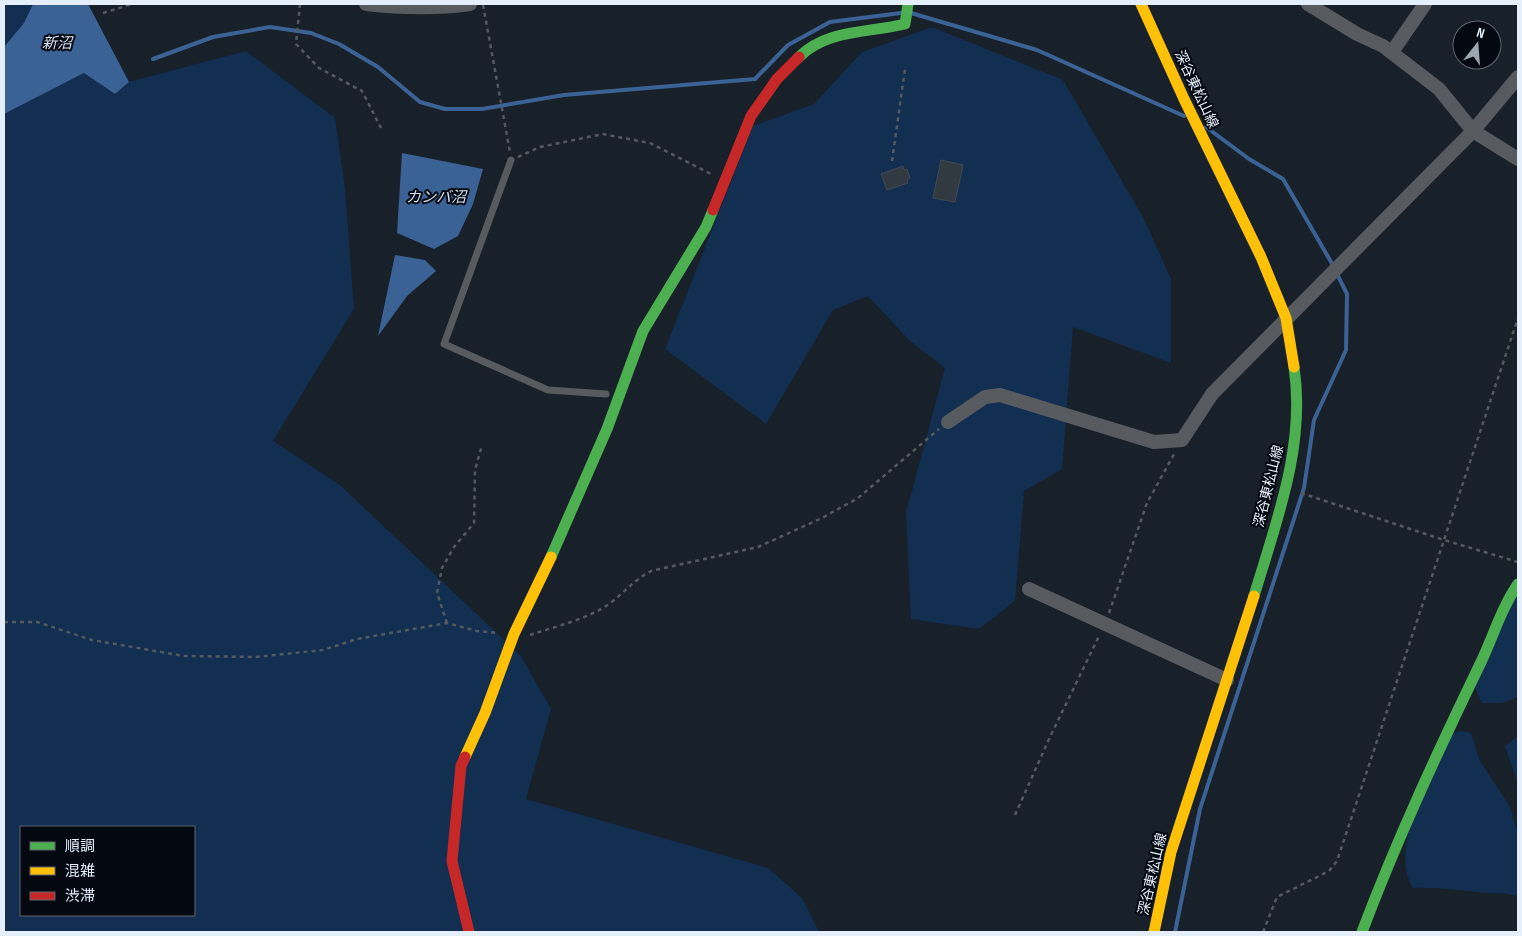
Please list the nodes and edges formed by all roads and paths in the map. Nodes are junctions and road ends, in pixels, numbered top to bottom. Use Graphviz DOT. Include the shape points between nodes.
graph roads {
  1 [pos="132,4"];
  2 [pos="300,4"];
  3 [pos="366,4"];
  4 [pos="470,4"];
  5 [pos="483,4"];
  6 [pos="908,4"];
  7 [pos="1142,4"];
  8 [pos="1308,4"];
  9 [pos="1425,4"];
  10 [pos="103,13"];
  11 [pos="1392,52"];
  12 [pos="905,69"];
  13 [pos="1518,77"];
  14 [pos="381,128"];
  15 [pos="1473,130"];
  16 [pos="1518,159"];
  17 [pos="511,160"];
  18 [pos="892,161"];
  19 [pos="724,181"];
  20 [pos="1286,318"];
  21 [pos="1518,318"];
  22 [pos="606,394"];
  23 [pos="948,422"];
  24 [pos="482,445"];
  25 [pos="1285,488"];
  26 [pos="1444,540"];
  27 [pos="1518,562"];
  28 [pos="1518,584"];
  29 [pos="1029,589"];
  30 [pos="4,622"];
  31 [pos="447,622"];
  32 [pos="514,634"];
  33 [pos="1226,680"];
  34 [pos="470,932"];
  35 [pos="1154,932"];
  36 [pos="1262,932"];
  37 [pos="1362,932"];
  1 -- 10 [label="path"];
  2 -- 14 [label="path" via="296,44 319,68 362,91"];
  3 -- 4 [label="street" via="444,8"];
  5 -- 17 [label="path"];
  6 -- 19 [label="street" via="905,24 833,36 806,48 777,79 751,116"];
  7 -- 20 [label="street, 深谷東松山線" via="1261,257"];
  8 -- 11 [label="street"];
  9 -- 11 [label="street"];
  11 -- 15 [label="street" via="1439,90"];
  12 -- 18 [label="path"];
  13 -- 15 [label="street"];
  15 -- 16 [label="street"];
  15 -- 20 [label="street"];
  17 -- 19 [label="path" via="540,147 603,134 650,143"];
  17 -- 22 [label="lane" via="444,344 548,390"];
  19 -- 32 [label="street" via="706,227 643,331 607,429"];
  20 -- 23 [label="street" via="1212,394 1182,440 1154,442 1000,395 985,397"];
  20 -- 25 [label="street, 深谷東松山線" via="1297,387 1296,435"];
  21 -- 26 [label="path"];
  23 -- 32 [label="path" via="858,498 822,518 758,547 651,571 636,579 607,605 548,631 527,636"];
  24 -- 31 [label="path" via="475,470 474,523 442,568 436,593"];
  25 -- 26 [label="path"];
  25 -- 33 [label="street, 深谷東松山線"];
  26 -- 27 [label="path"];
  26 -- 36 [label="path" via="1337,861 1329,870 1277,897"];
  28 -- 37 [label="street" via="1507,600 1483,658 1452,717"];
  29 -- 33 [label="street"];
  30 -- 31 [label="path" via="37,622 92,640 184,656 256,657 323,650 357,639"];
  31 -- 32 [label="path" via="477,631"];
  32 -- 34 [label="street" via="461,766 452,861"];
  33 -- 35 [label="street, 深谷東松山線" via="1171,852"];
}
